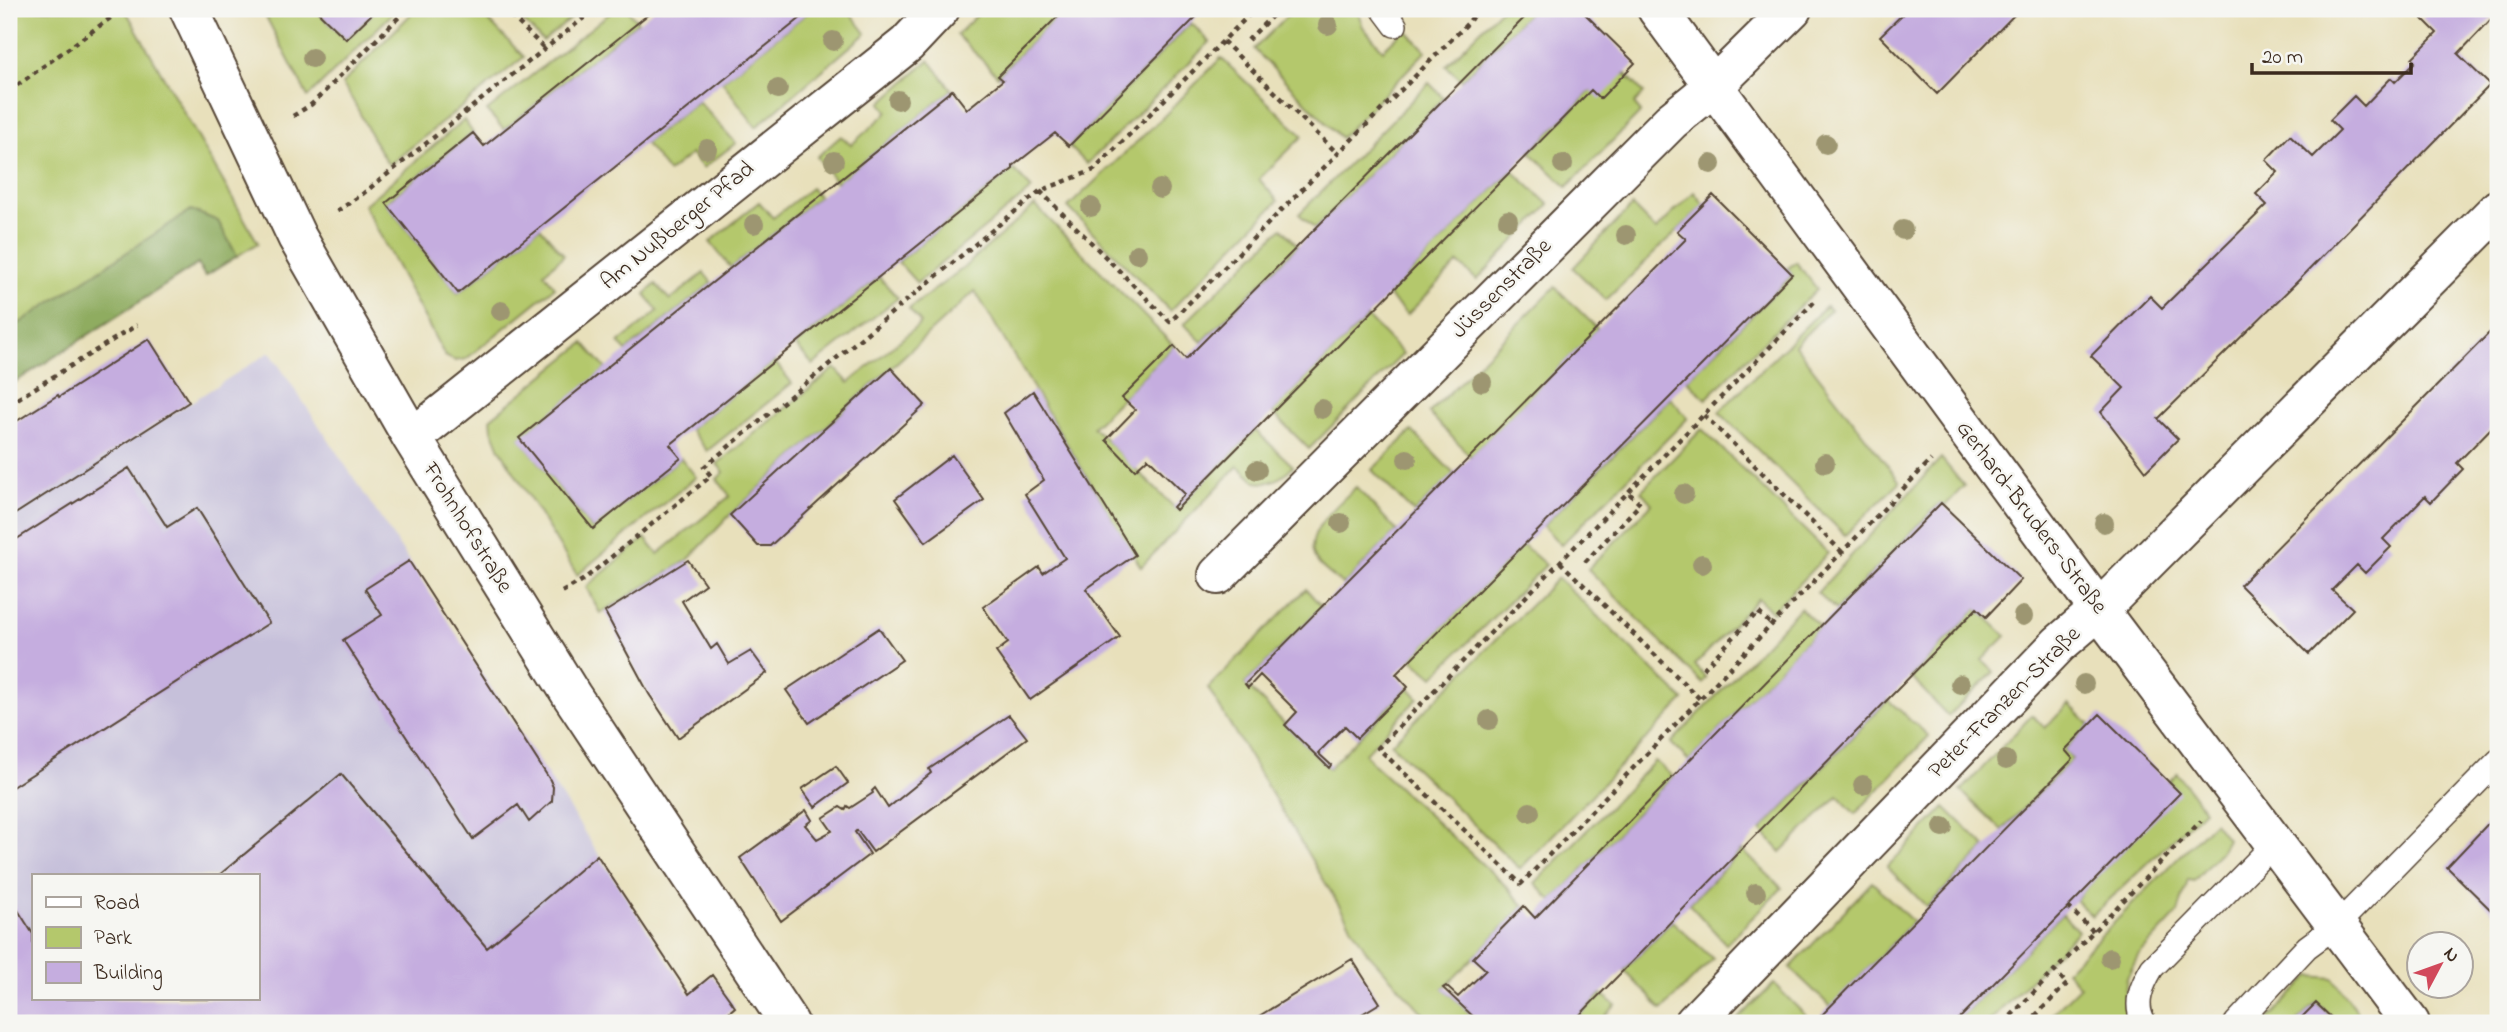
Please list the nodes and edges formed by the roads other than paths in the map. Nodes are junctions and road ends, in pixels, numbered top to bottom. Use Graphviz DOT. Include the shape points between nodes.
graph roads {
  1 [pos="189,9"];
  2 [pos="940,9"];
  3 [pos="1657,9"];
  4 [pos="1792,9"];
  5 [pos="1713,88"];
  6 [pos="2498,209"];
  7 [pos="412,438"];
  8 [pos="1218,575"];
  9 [pos="2099,610"];
  10 [pos="2498,761"];
  11 [pos="2276,843"];
  12 [pos="2337,925"];
  13 [pos="789,1023"];
  14 [pos="1694,1023"];
  15 [pos="2144,1023"];
  16 [pos="2236,1023"];
  17 [pos="2410,1023"];
  1 -- 7 [label="street, Frohnhofstraße" via="297,237"];
  2 -- 7 [label="street, Am Nußberger Pfad" via="907,44"];
  3 -- 5 [label="street, Gerhard-Bruders-Straße"];
  4 -- 5 [label="street, Jüssenstraße"];
  5 -- 8 [label="street, Jüssenstraße" via="1661,131"];
  5 -- 9 [label="street, Gerhard-Bruders-Straße"];
  6 -- 9 [label="street, Peter-Franzen-Straße"];
  7 -- 13 [label="street, Frohnhofstraße" via="523,617"];
  9 -- 11 [label="street, Gerhard-Bruders-Straße"];
  9 -- 14 [label="street, Peter-Franzen-Straße" via="2059,644"];
  10 -- 12 [label="lane"];
  11 -- 12 [label="street, Gerhard-Bruders-Straße"];
  11 -- 15 [label="lane" via="2152,968 2139,991"];
  12 -- 16 [label="lane" via="2307,947"];
  12 -- 17 [label="street, Gerhard-Bruders-Straße"];
}
